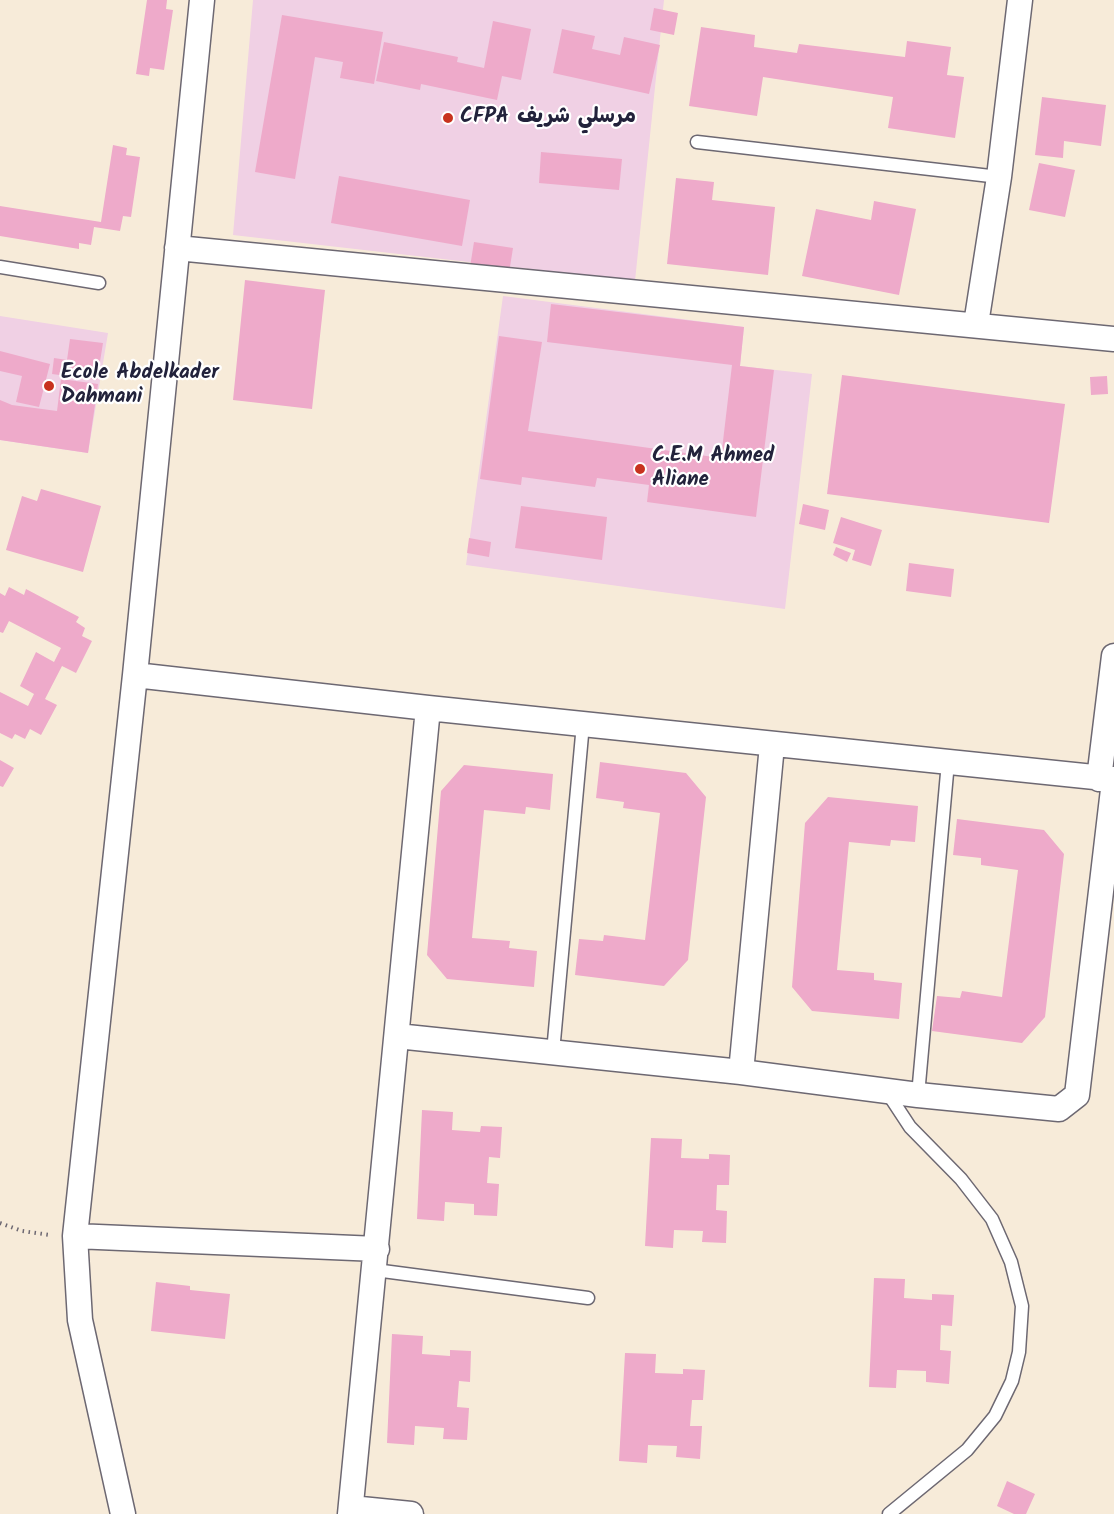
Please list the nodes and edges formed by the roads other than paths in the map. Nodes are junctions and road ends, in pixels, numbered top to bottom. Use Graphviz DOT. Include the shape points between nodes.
graph roads {
  1 [pos="202,0"];
  2 [pos="1020,0"];
  3 [pos="697,142"];
  4 [pos="999,177"];
  5 [pos="177,248"];
  6 [pos="0,267"];
  7 [pos="99,283"];
  8 [pos="976,324"];
  9 [pos="1114,339"];
  10 [pos="1114,656"];
  11 [pos="135,675"];
  12 [pos="428,708"];
  13 [pos="583,724"];
  14 [pos="772,745"];
  15 [pos="948,762"];
  16 [pos="1109,780"];
  17 [pos="397,1036"];
  18 [pos="553,1052"];
  19 [pos="741,1072"];
  20 [pos="887,1091"];
  21 [pos="918,1095"];
  22 [pos="75,1236"];
  23 [pos="376,1260"];
  24 [pos="588,1298"];
  25 [pos="350,1511"];
  26 [pos="123,1514"];
  27 [pos="411,1514"];
  28 [pos="889,1514"];
  1 -- 5 [label="street"];
  2 -- 4 [label="street"];
  3 -- 4 [label="lane"];
  4 -- 8 [label="street"];
  5 -- 8 [label="street"];
  5 -- 11 [label="street"];
  6 -- 7 [label="lane"];
  8 -- 9 [label="street"];
  10 -- 16 [label="street"];
  11 -- 12 [label="street"];
  11 -- 22 [label="street"];
  12 -- 13 [label="street"];
  12 -- 17 [label="street"];
  13 -- 14 [label="street"];
  13 -- 18 [label="lane"];
  14 -- 15 [label="street"];
  14 -- 19 [label="street"];
  15 -- 16 [label="street"];
  15 -- 21 [label="lane"];
  16 -- 21 [label="street" via="1077,1095 1059,1109"];
  17 -- 18 [label="street"];
  17 -- 23 [label="street"];
  18 -- 19 [label="street"];
  19 -- 20 [label="street"];
  20 -- 21 [label="street"];
  20 -- 28 [label="lane" via="910,1127 962,1179 992,1219 1011,1262 1022,1306 1019,1352 1012,1381 995,1416 967,1450"];
  22 -- 23 [label="street"];
  22 -- 26 [label="street" via="80,1320"];
  23 -- 24 [label="lane"];
  23 -- 25 [label="street"];
  25 -- 27 [label="street"];
}
